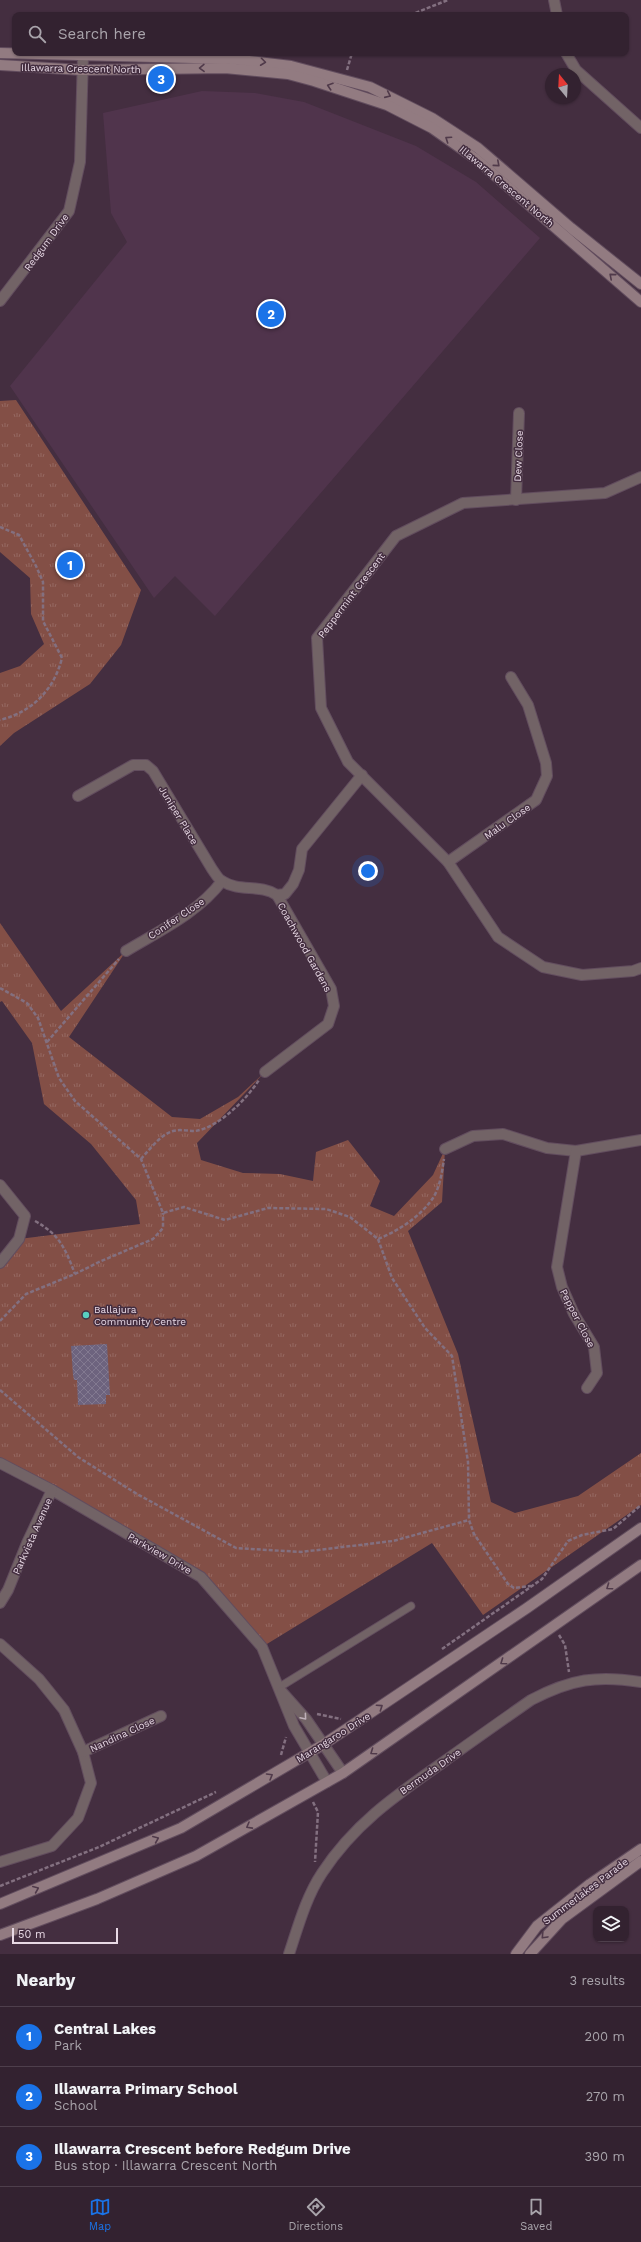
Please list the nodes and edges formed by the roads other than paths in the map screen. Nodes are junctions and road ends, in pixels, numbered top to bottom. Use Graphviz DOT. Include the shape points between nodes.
graph roads {
  1 [pos="554,0"];
  2 [pos="556,12"];
  3 [pos="0,53"];
  4 [pos="12,53"];
  5 [pos="83,56"];
  6 [pos="568,56"];
  7 [pos="0,65"];
  8 [pos="82,70"];
  9 [pos="641,128"];
  10 [pos="641,284"];
  11 [pos="0,301"];
  12 [pos="641,302"];
  13 [pos="519,413"];
  14 [pos="641,477"];
  15 [pos="516,500"];
  16 [pos="511,678"];
  17 [pos="362,775"];
  18 [pos="78,796"];
  19 [pos="448,862"];
  20 [pos="222,881"];
  21 [pos="277,895"];
  22 [pos="126,951"];
  23 [pos="641,968"];
  24 [pos="265,1072"];
  25 [pos="641,1140"];
  26 [pos="445,1149"];
  27 [pos="576,1151"];
  28 [pos="0,1185"];
  29 [pos="0,1264"];
  30 [pos="587,1388"];
  31 [pos="0,1463"];
  32 [pos="52,1490"];
  33 [pos="641,1528"];
  34 [pos="641,1565"];
  35 [pos="0,1603"];
  36 [pos="411,1606"];
  37 [pos="0,1644"];
  38 [pos="641,1682"];
  39 [pos="278,1688"];
  40 [pos="160,1716"];
  41 [pos="324,1744"];
  42 [pos="83,1752"];
  43 [pos="310,1752"];
  44 [pos="343,1772"];
  45 [pos="327,1782"];
  46 [pos="641,1849"];
  47 [pos="641,1861"];
  48 [pos="0,1862"];
  49 [pos="0,1904"];
  50 [pos="0,1935"];
  51 [pos="289,1954"];
  52 [pos="516,1954"];
  53 [pos="530,1954"];
  1 -- 2 [label="street"];
  3 -- 4 [label="main road, Illawarra Crescent North"];
  5 -- 8 [label="street, Redgum Drive"];
  5 -- 10 [label="main road, Illawarra Crescent North, one-way" via="232,59 291,66 370,87 432,118 478,148"];
  6 -- 9 [label="street" via="576,70"];
  7 -- 8 [label="main road, Illawarra Crescent North"];
  8 -- 11 [label="street, Redgum Drive" via="80,162 69,211"];
  12 -- 8 [label="main road, Illawarra Crescent North, one-way" via="476,159 432,128 387,105 314,80 273,72 226,68"];
  13 -- 15 [label="street, Dew Close"];
  14 -- 15 [label="street, Peppermint Crescent" via="605,493"];
  15 -- 17 [label="street, Peppermint Crescent" via="463,504 396,536 317,638 321,708 348,762"];
  16 -- 19 [label="street, Malu Close" via="528,705 546,763 547,776 536,800"];
  17 -- 19 [label="street, Peppermint Crescent"];
  17 -- 21 [label="street, Coachwood Gardens" via="302,849 299,870 293,884 285,894"];
  18 -- 20 [label="street, Juniper Place" via="133,765 146,765 153,771 212,869"];
  19 -- 23 [label="street, Peppermint Crescent" via="498,937 543,967 582,975 633,971"];
  20 -- 21 [label="street" via="234,886 267,889"];
  20 -- 22 [label="street, Conifer Close" via="210,895 186,914"];
  21 -- 24 [label="street, Coachwood Gardens" via="331,989 334,1006 328,1024"];
  25 -- 27 [label="street"];
  26 -- 27 [label="street" via="473,1136 503,1134 547,1148"];
  27 -- 30 [label="street, Pepper Close" via="557,1267 571,1308 594,1348 597,1374"];
  28 -- 29 [label="street" via="25,1216 20,1239"];
  31 -- 32 [label="street, Parkview Drive"];
  32 -- 35 [label="street, Parkvista Avenue"];
  32 -- 39 [label="street, Parkview Drive" via="201,1577 262,1647"];
  41 -- 33 [label="main road, Marangaroo Drive, one-way"];
  34 -- 44 [label="main road, one-way"];
  36 -- 39 [label="lane"];
  37 -- 42 [label="street" via="39,1679 64,1710"];
  38 -- 51 [label="street, Bermuda Drive" via="614,1678 572,1683 548,1691 531,1700 393,1797 367,1818 345,1841 321,1874 303,1913"];
  39 -- 41 [label="street, Parkview Drive, one-way"];
  39 -- 43 [label="street, Parkview Drive" via="294,1726"];
  40 -- 42 [label="street, Nandina Close"];
  41 -- 43 [label="main road, Marangaroo Drive"];
  41 -- 44 [label="street, Parkview Drive"];
  42 -- 48 [label="street" via="90,1783 78,1818 52,1846"];
  43 -- 45 [label="street, Parkview Drive"];
  49 -- 43 [label="main road, Marangaroo Drive, one-way" via="181,1828"];
  44 -- 45 [label="main road"];
  45 -- 50 [label="main road, one-way" via="196,1856 97,1899"];
  46 -- 52 [label="main road, Summerlakes Parade" via="590,1884 543,1922"];
  47 -- 53 [label="main road, Summerlakes Parade, one-way" via="562,1919"];
}
